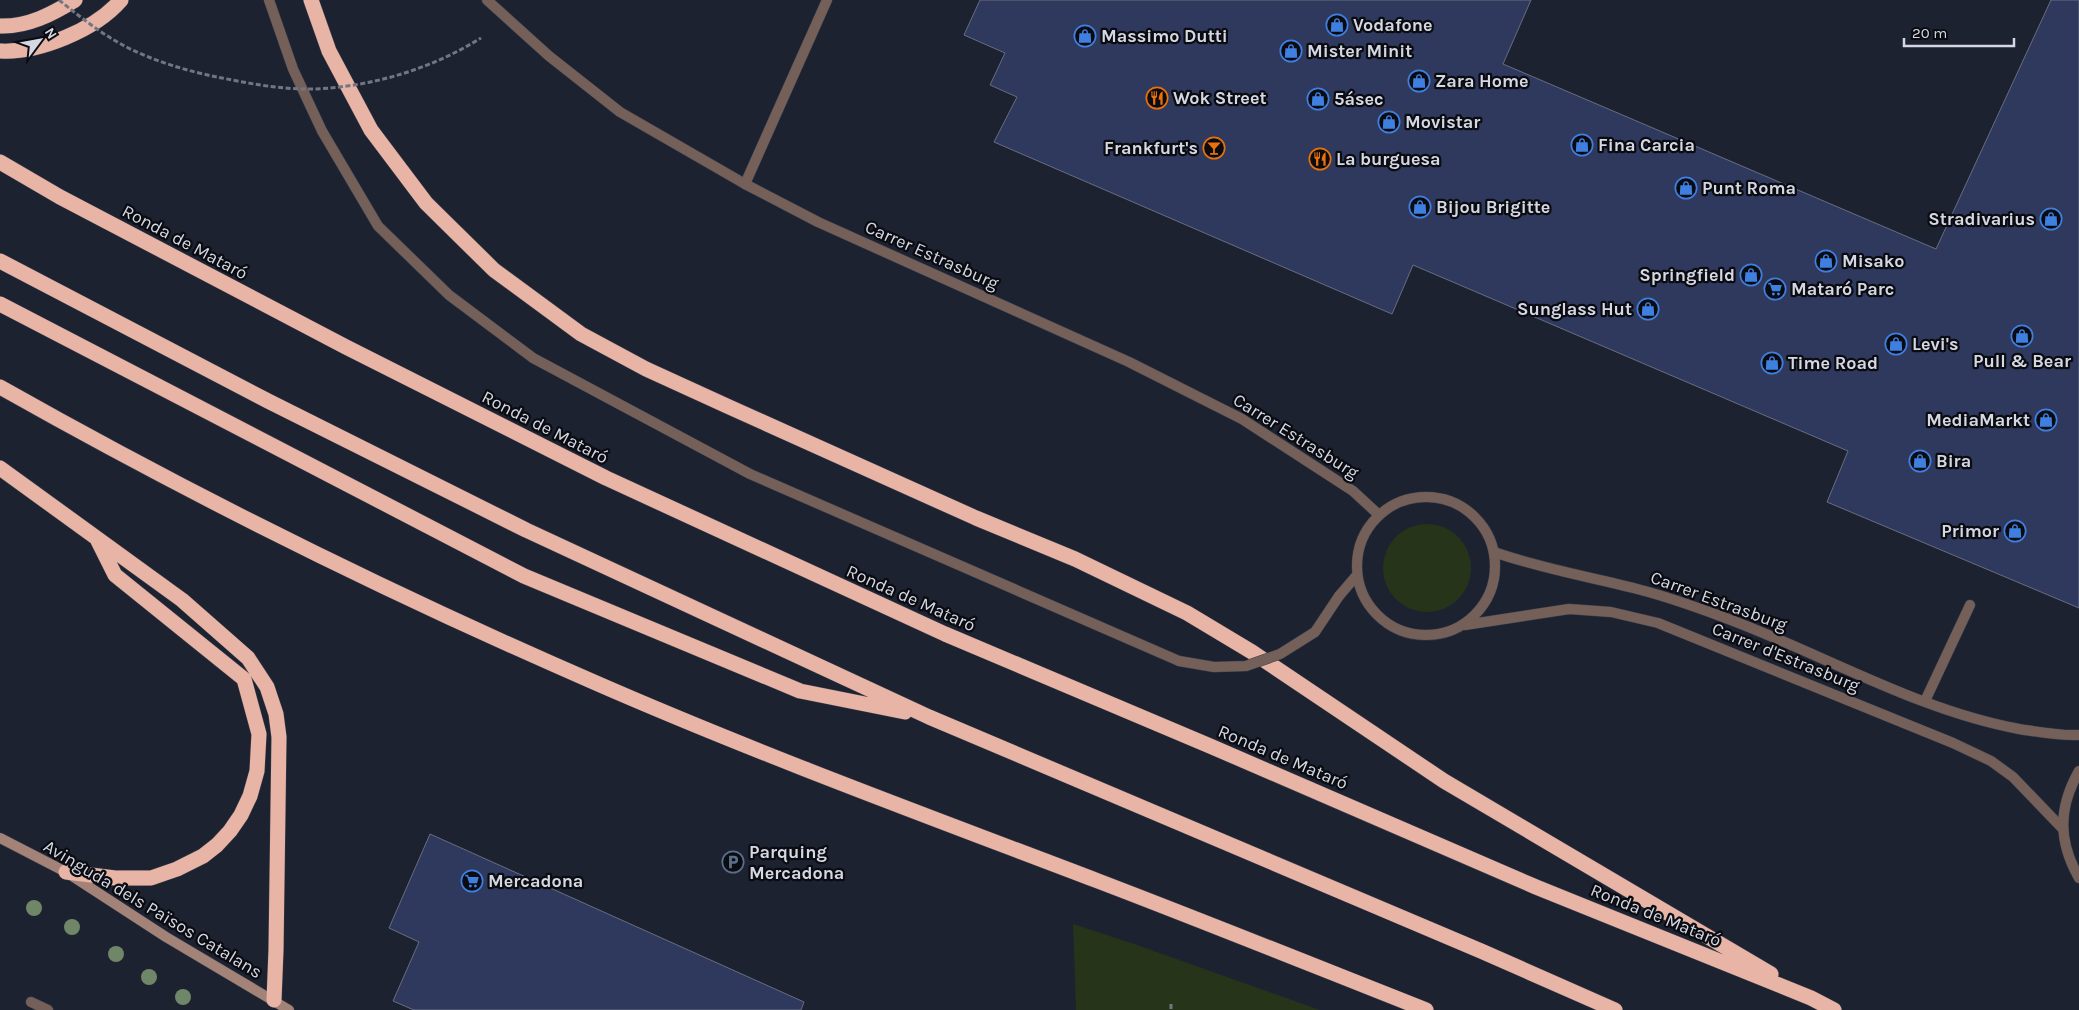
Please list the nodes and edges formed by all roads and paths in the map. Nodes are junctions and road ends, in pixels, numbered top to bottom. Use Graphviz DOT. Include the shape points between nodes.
graph roads {
  1 [pos="59,0"];
  2 [pos="75,0"];
  3 [pos="121,0"];
  4 [pos="269,0"];
  5 [pos="311,0"];
  6 [pos="486,0"];
  7 [pos="827,0"];
  8 [pos="0,26"];
  9 [pos="481,38"];
  10 [pos="0,51"];
  11 [pos="0,162"];
  12 [pos="745,184"];
  13 [pos="0,261"];
  14 [pos="0,304"];
  15 [pos="0,387"];
  16 [pos="0,468"];
  17 [pos="1379,514"];
  18 [pos="96,538"];
  19 [pos="1494,552"];
  20 [pos="1357,575"];
  21 [pos="1970,605"];
  22 [pos="1465,625"];
  23 [pos="1925,701"];
  24 [pos="929,717"];
  25 [pos="2079,735"];
  26 [pos="2079,771"];
  27 [pos="2062,828"];
  28 [pos="0,838"];
  29 [pos="66,872"];
  30 [pos="2079,878"];
  31 [pos="1811,998"];
  32 [pos="274,1000"];
  33 [pos="30,1002"];
  34 [pos="1171,1004"];
  35 [pos="48,1010"];
  36 [pos="289,1010"];
  37 [pos="1171,1010"];
  38 [pos="1426,1010"];
  39 [pos="1615,1010"];
  40 [pos="1834,1010"];
  1 -- 9 [label="path, bridge" via="122,45 172,65 203,74 284,88 315,89 378,81 432,64"];
  2 -- 8 [label="highway" via="32,22"];
  3 -- 10 [label="highway" via="75,34 24,50"];
  4 -- 20 [label="street, bridge" via="293,69 314,113 378,226 449,295 533,358 750,474 1179,661 1214,667 1246,666 1280,654 1315,632"];
  5 -- 31 [label="highway" via="329,51 371,130 426,203 494,270 580,334 646,369 976,518 1075,559 1187,613 1252,652 1444,781"];
  6 -- 12 [label="street, Carrer Estrasburg" via="549,56 620,112"];
  7 -- 12 [label="street"];
  11 -- 31 [label="highway, Ronda de Mataró" via="60,197 346,347 624,487 945,634 1536,887"];
  12 -- 17 [label="street, Carrer Estrasburg" via="818,222 1129,362 1242,419 1353,491"];
  13 -- 24 [label="highway" via="268,401 526,530"];
  14 -- 24 [label="highway" via="524,576 800,691"];
  15 -- 38 [label="highway" via="322,557 596,683 794,765"];
  16 -- 18 [label="highway"];
  17 -- 19 [label="street" via="1400,502 1424,497 1448,500 1469,512 1485,530"];
  17 -- 20 [label="street" via="1361,542"];
  18 -- 29 [label="highway" via="114,575 244,679 259,734 257,771 241,815 230,831 203,856 152,878 115,878"];
  18 -- 32 [label="highway" via="182,600 248,658 267,687 279,737"];
  19 -- 22 [label="street" via="1494,580 1484,605"];
  19 -- 23 [label="street, Carrer Estrasburg" via="1527,564 1642,590 1723,617"];
  20 -- 22 [label="street" via="1366,602 1385,623 1410,635 1439,635"];
  21 -- 23 [label="street"];
  22 -- 27 [label="street, Carrer d'Estrasburg" via="1569,609 1611,612 1658,623 1953,742 1991,761 2013,776"];
  23 -- 25 [label="street" via="1999,725"];
  24 -- 39 [label="highway"];
  26 -- 27 [label="street" via="2068,790"];
  27 -- 30 [label="street" via="2071,865"];
  28 -- 29 [label="street, Avinguda dels Països Catalans"];
  29 -- 32 [label="street, Avinguda dels Països Catalans" via="166,937"];
  31 -- 40 [label="highway, Ronda de Mataró"];
  32 -- 36 [label="street, Avinguda dels Països Catalans"];
  33 -- 35 [label="street"];
  34 -- 37 [label="path"];
}
